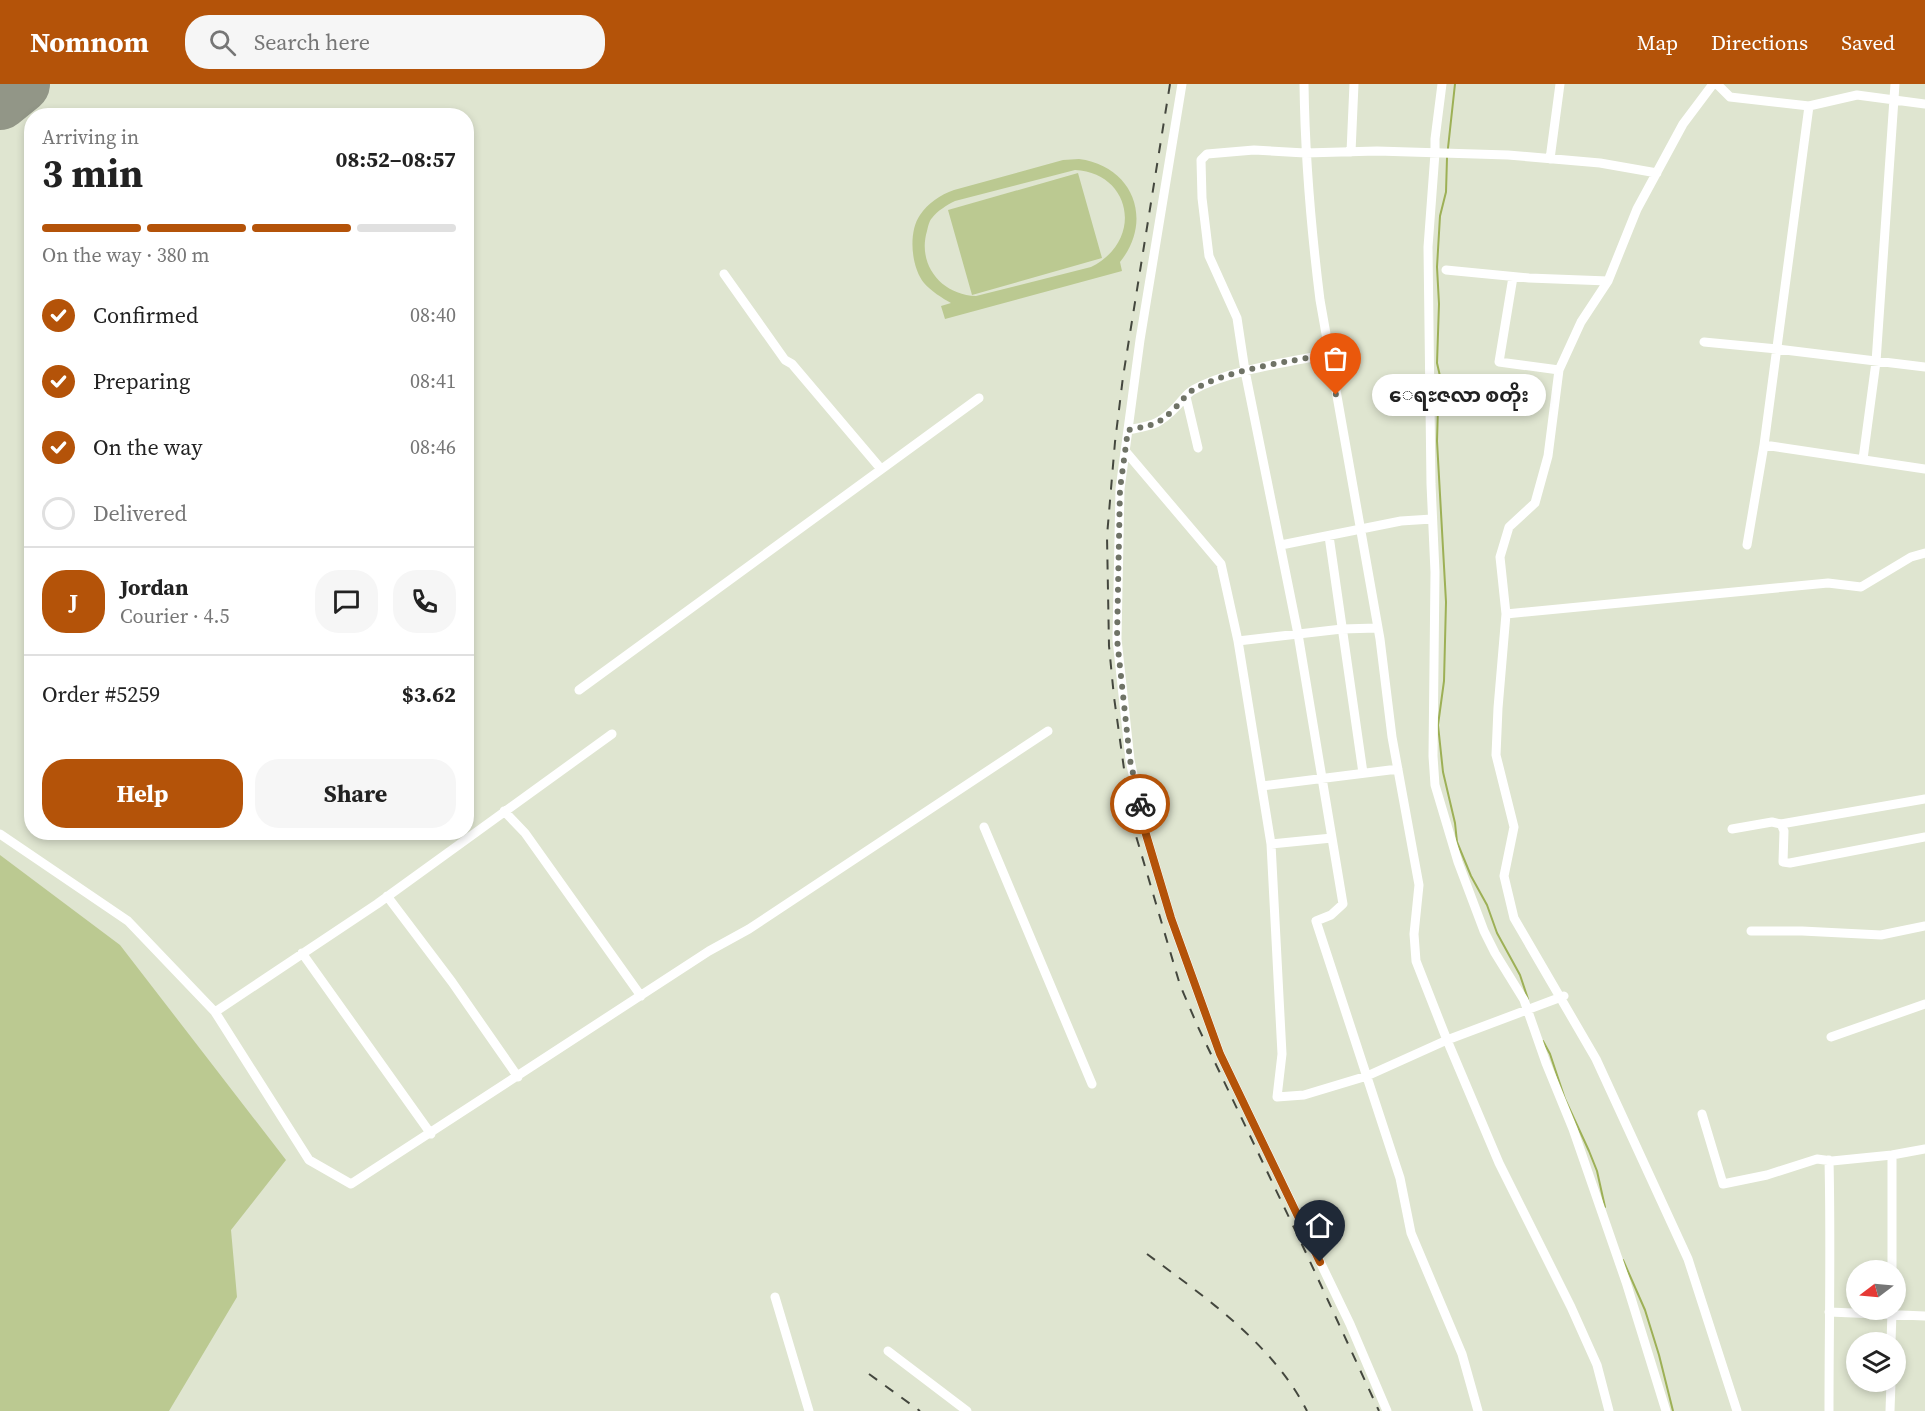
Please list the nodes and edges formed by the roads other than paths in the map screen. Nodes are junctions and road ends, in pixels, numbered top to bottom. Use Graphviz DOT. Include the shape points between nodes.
graph roads {
  1 [pos="1182,84"];
  2 [pos="1304,84"];
  3 [pos="1354,84"];
  4 [pos="1442,84"];
  5 [pos="1560,84"];
  6 [pos="1715,84"];
  7 [pos="1895,84"];
  8 [pos="1893,100"];
  9 [pos="1925,104"];
  10 [pos="1809,106"];
  11 [pos="1352,152"];
  12 [pos="1305,153"];
  13 [pos="1435,153"];
  14 [pos="1550,159"];
  15 [pos="1657,173"];
  16 [pos="1446,270"];
  17 [pos="724,274"];
  18 [pos="1513,277"];
  19 [pos="1608,281"];
  20 [pos="1704,342"];
  21 [pos="1777,349"];
  22 [pos="1329,354"];
  23 [pos="1876,362"];
  24 [pos="1925,367"];
  25 [pos="1559,370"];
  26 [pos="1245,371"];
  27 [pos="1186,397"];
  28 [pos="978,398"];
  29 [pos="1128,430"];
  30 [pos="1764,445"];
  31 [pos="1198,448"];
  32 [pos="1126,452"];
  33 [pos="1863,459"];
  34 [pos="881,469"];
  35 [pos="1925,469"];
  36 [pos="1432,519"];
  37 [pos="1361,530"];
  38 [pos="1329,536"];
  39 [pos="1747,545"];
  40 [pos="1281,546"];
  41 [pos="1925,553"];
  42 [pos="1506,614"];
  43 [pos="1377,628"];
  44 [pos="1342,630"];
  45 [pos="1298,634"];
  46 [pos="1238,640"];
  47 [pos="579,690"];
  48 [pos="1048,731"];
  49 [pos="612,734"];
  50 [pos="1398,769"];
  51 [pos="1363,773"];
  52 [pos="1322,777"];
  53 [pos="1262,786"];
  54 [pos="1925,799"];
  55 [pos="504,811"];
  56 [pos="1781,824"];
  57 [pos="984,827"];
  58 [pos="1732,829"];
  59 [pos="474,833"];
  60 [pos="0,834"];
  61 [pos="1925,837"];
  62 [pos="1332,838"];
  63 [pos="464,840"];
  64 [pos="1271,844"];
  65 [pos="387,896"];
  66 [pos="1925,926"];
  67 [pos="1751,930"];
  68 [pos="302,953"];
  69 [pos="641,996"];
  70 [pos="1563,997"];
  71 [pos="1925,1004"];
  72 [pos="1527,1010"];
  73 [pos="215,1012"];
  74 [pos="1831,1037"];
  75 [pos="1447,1040"];
  76 [pos="1367,1076"];
  77 [pos="518,1077"];
  78 [pos="1092,1084"];
  79 [pos="1702,1113"];
  80 [pos="430,1134"];
  81 [pos="1925,1149"];
  82 [pos="1892,1155"];
  83 [pos="1830,1160"];
  84 [pos="1892,1260"];
  85 [pos="775,1297"];
  86 [pos="1829,1312"];
  87 [pos="1846,1312"];
  88 [pos="1906,1314"];
  89 [pos="1925,1316"];
  90 [pos="888,1351"];
  91 [pos="1891,1392"];
  92 [pos="809,1411"];
  93 [pos="967,1411"];
  94 [pos="1387,1411"];
  95 [pos="1478,1411"];
  96 [pos="1609,1411"];
  97 [pos="1666,1411"];
  98 [pos="1737,1411"];
  99 [pos="1829,1411"];
  100 [pos="1890,1411"];
  1 -- 29 [label="street"];
  2 -- 12 [label="street"];
  3 -- 11 [label="street"];
  4 -- 13 [label="street"];
  5 -- 14 [label="street"];
  6 -- 10 [label="street" via="1730,97"];
  6 -- 15 [label="street" via="1683,124"];
  7 -- 8 [label="street"];
  8 -- 9 [label="street"];
  8 -- 10 [label="street" via="1857,95"];
  8 -- 23 [label="street"];
  10 -- 21 [label="street"];
  11 -- 12 [label="street"];
  11 -- 13 [label="street"];
  12 -- 22 [label="street"];
  12 -- 26 [label="street" via="1254,150 1207,154 1201,160 1209,256 1237,318"];
  13 -- 14 [label="street"];
  13 -- 36 [label="street" via="1428,248"];
  14 -- 15 [label="street"];
  15 -- 19 [label="street" via="1637,209"];
  16 -- 18 [label="street"];
  17 -- 34 [label="street" via="784,360 792,364"];
  18 -- 19 [label="street"];
  18 -- 25 [label="street" via="1499,362"];
  19 -- 25 [label="street" via="1581,322"];
  20 -- 21 [label="street"];
  21 -- 23 [label="street"];
  21 -- 30 [label="street"];
  22 -- 26 [label="street"];
  22 -- 37 [label="street"];
  23 -- 24 [label="street"];
  23 -- 33 [label="street"];
  25 -- 42 [label="street" via="1548,456 1535,503 1509,527 1500,557"];
  26 -- 27 [label="street" via="1207,383"];
  26 -- 40 [label="street"];
  27 -- 29 [label="street" via="1164,420"];
  27 -- 31 [label="street"];
  28 -- 34 [label="street"];
  29 -- 32 [label="street"];
  30 -- 33 [label="street"];
  30 -- 39 [label="street"];
  32 -- 46 [label="street" via="1221,564"];
  32 -- 94 [label="street" via="1120,489 1117,639 1130,760 1145,831 1171,918 1220,1054 1350,1324"];
  33 -- 35 [label="street"];
  34 -- 47 [label="street"];
  36 -- 37 [label="street"];
  36 -- 72 [label="street" via="1435,785 1484,931"];
  37 -- 38 [label="street"];
  37 -- 43 [label="street"];
  38 -- 40 [label="street"];
  38 -- 44 [label="street"];
  40 -- 45 [label="street"];
  41 -- 42 [label="street" via="1911,557 1861,587 1828,583"];
  42 -- 70 [label="street" via="1497,755 1514,827 1504,876 1514,918"];
  43 -- 44 [label="street"];
  43 -- 50 [label="street"];
  44 -- 45 [label="street"];
  44 -- 51 [label="street"];
  45 -- 46 [label="street"];
  45 -- 52 [label="street"];
  46 -- 53 [label="street"];
  48 -- 69 [label="street"];
  49 -- 55 [label="street"];
  50 -- 51 [label="street"];
  50 -- 75 [label="street" via="1419,885 1414,933 1416,961"];
  51 -- 52 [label="street"];
  52 -- 53 [label="street"];
  52 -- 62 [label="street"];
  53 -- 64 [label="street"];
  54 -- 56 [label="street"];
  55 -- 59 [label="street"];
  55 -- 69 [label="street" via="525,832"];
  56 -- 58 [label="street"];
  56 -- 61 [label="street" via="1782,862 1790,863"];
  57 -- 78 [label="street"];
  60 -- 73 [label="street" via="128,921"];
  62 -- 64 [label="street"];
  62 -- 76 [label="street" via="1343,904 1316,921"];
  63 -- 65 [label="street"];
  64 -- 76 [label="street" via="1282,1054 1277,1097 1304,1095"];
  65 -- 68 [label="street"];
  65 -- 77 [label="street"];
  66 -- 67 [label="street" via="1881,935"];
  68 -- 73 [label="street"];
  68 -- 80 [label="street"];
  69 -- 77 [label="street"];
  70 -- 72 [label="street"];
  70 -- 98 [label="street" via="1596,1059 1688,1259"];
  71 -- 74 [label="street"];
  72 -- 75 [label="street"];
  72 -- 97 [label="street" via="1603,1214"];
  73 -- 80 [label="street" via="309,1160 351,1184"];
  75 -- 76 [label="street"];
  75 -- 96 [label="street" via="1499,1163 1597,1365"];
  76 -- 95 [label="street" via="1400,1178 1411,1233 1462,1354"];
  77 -- 80 [label="street"];
  79 -- 83 [label="street" via="1723,1184 1817,1159"];
  81 -- 82 [label="street"];
  82 -- 83 [label="street"];
  82 -- 84 [label="street"];
  83 -- 86 [label="street"];
  85 -- 92 [label="street"];
  86 -- 87 [label="street"];
  86 -- 99 [label="street"];
  88 -- 89 [label="street"];
  90 -- 93 [label="street"];
  91 -- 100 [label="street"];
}
